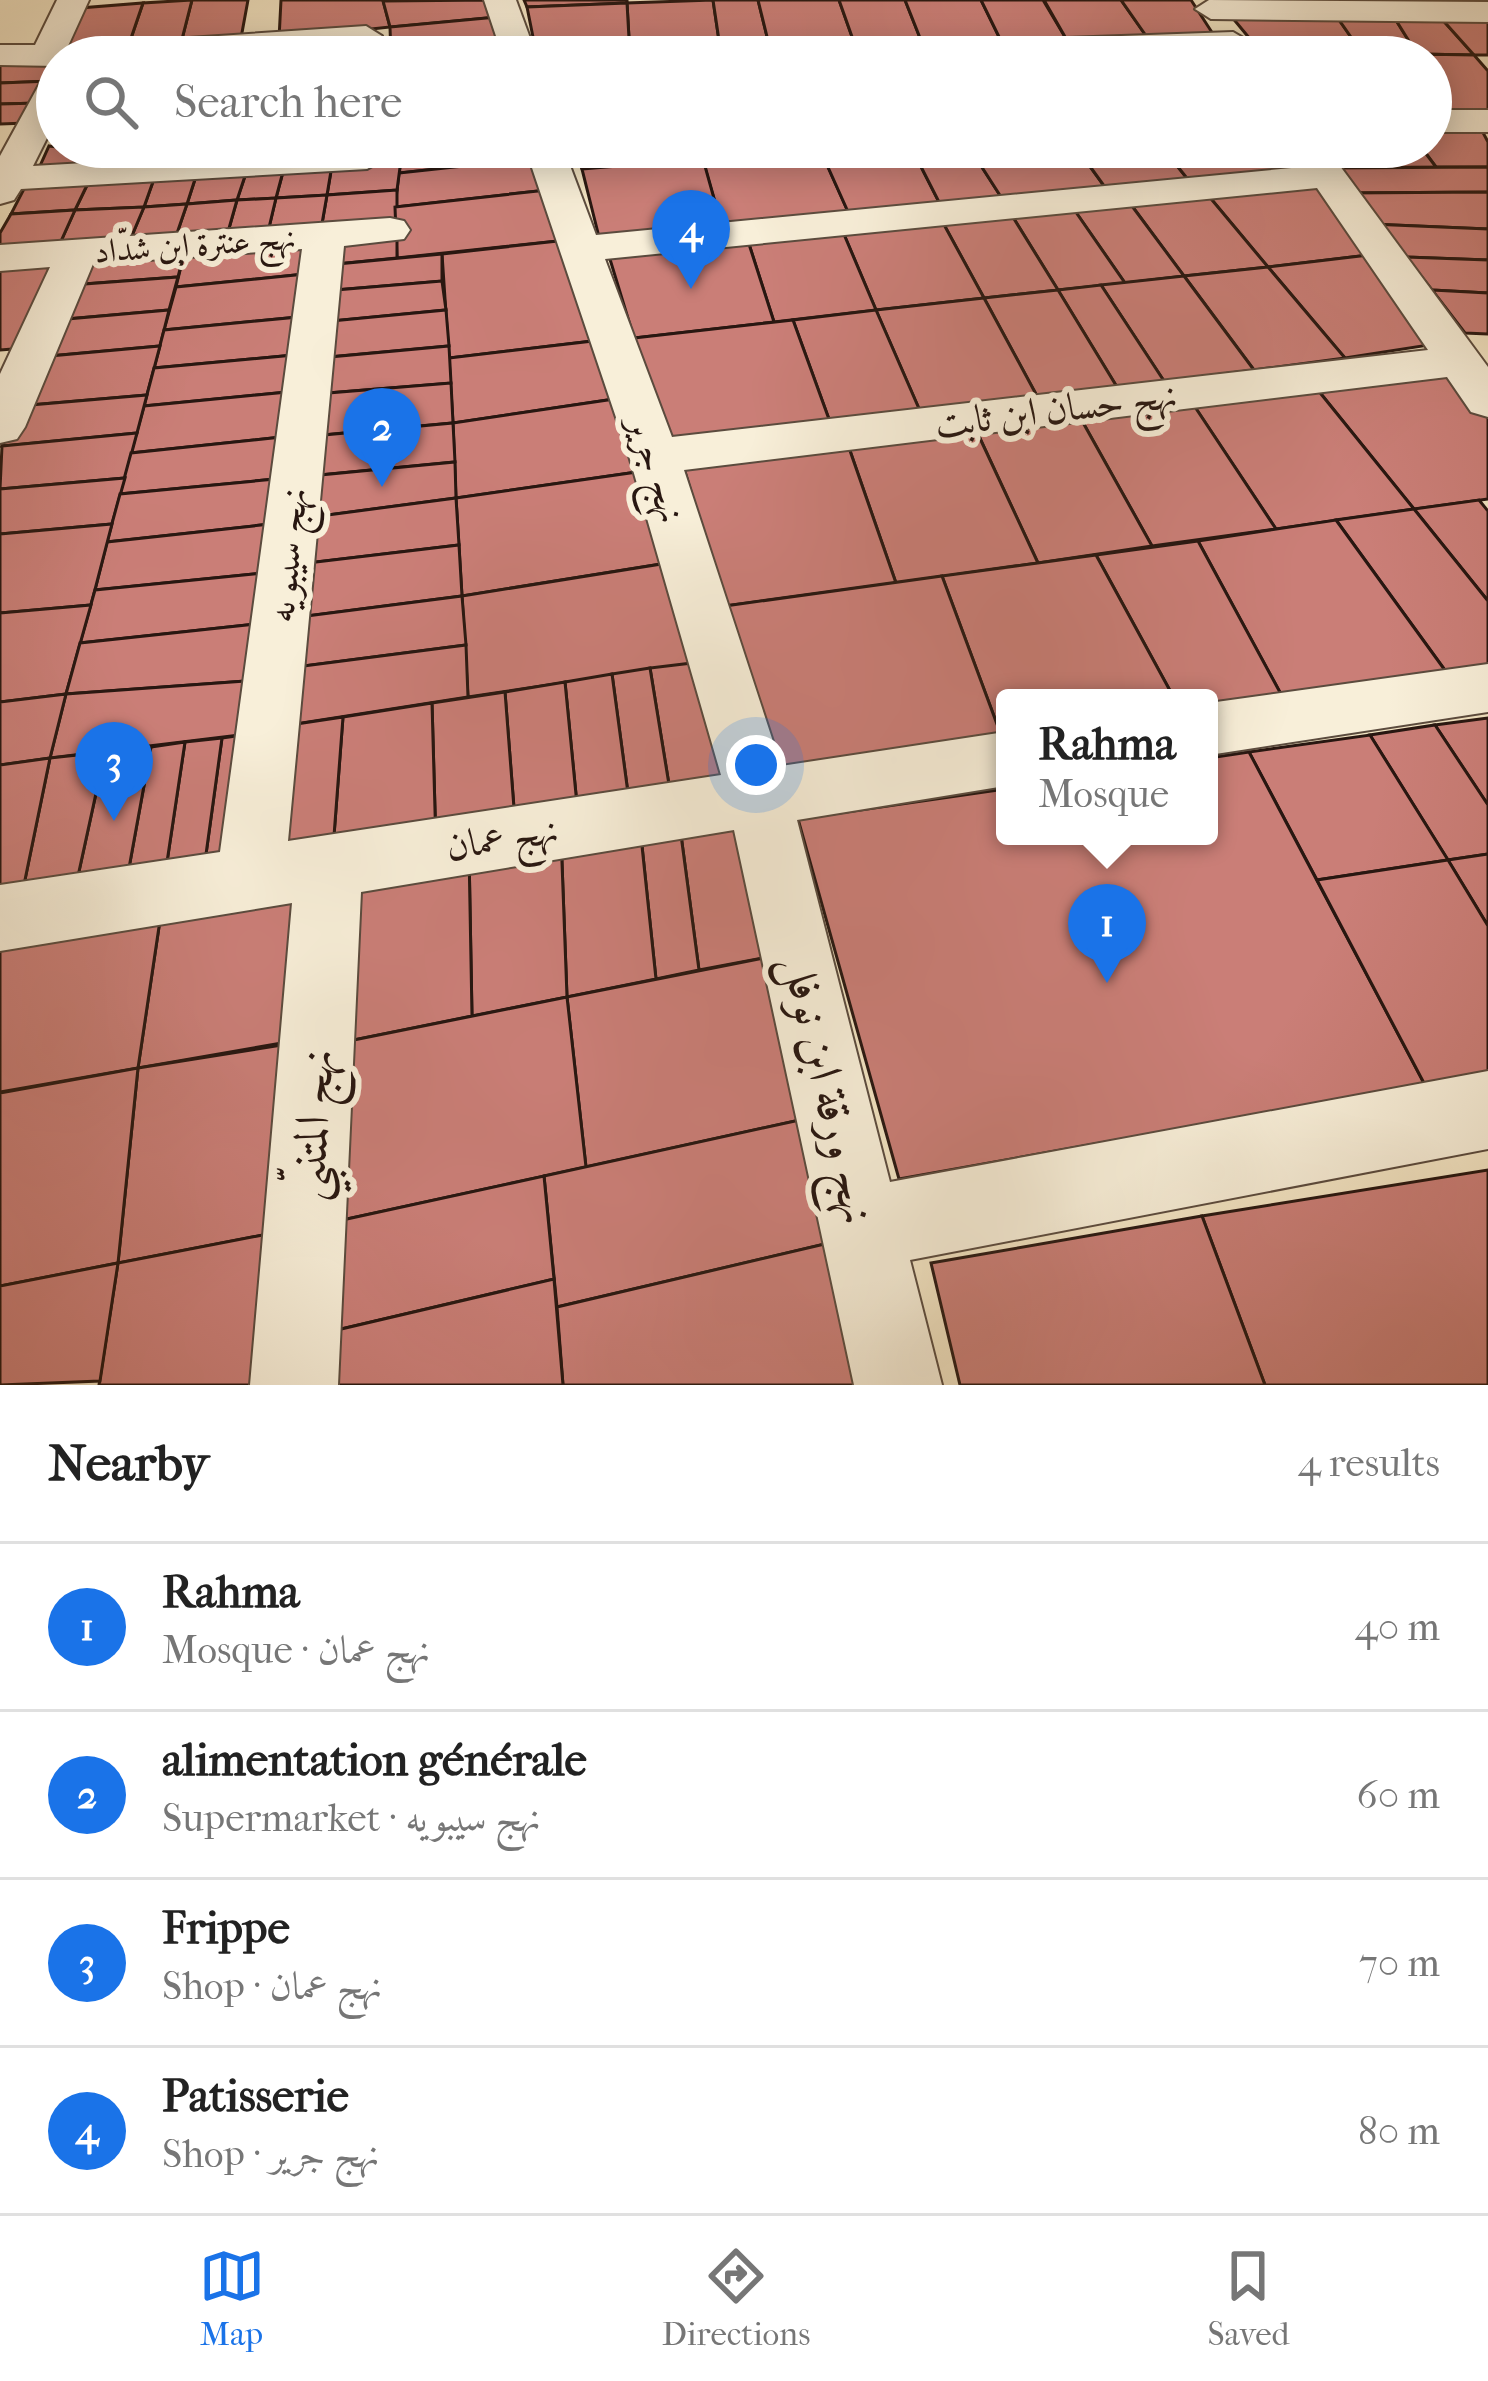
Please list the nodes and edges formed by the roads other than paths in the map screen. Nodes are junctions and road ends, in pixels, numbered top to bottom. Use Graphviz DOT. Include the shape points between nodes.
graph roads {
  1 [pos="73,0"];
  2 [pos="260,0"];
  3 [pos="500,0"];
  4 [pos="1208,5"];
  5 [pos="1488,11"];
  6 [pos="66,36"];
  7 [pos="265,36"];
  8 [pos="513,36"];
  9 [pos="1229,36"];
  10 [pos="0,55"];
  11 [pos="36,59"];
  12 [pos="36,113"];
  13 [pos="1452,121"];
  14 [pos="1488,121"];
  15 [pos="145,168"];
  16 [pos="551,168"];
  17 [pos="1258,168"];
  18 [pos="1322,168"];
  19 [pos="2,183"];
  20 [pos="390,230"];
  21 [pos="324,236"];
  22 [pos="578,249"];
  23 [pos="77,253"];
  24 [pos="0,258"];
  25 [pos="16,357"];
  26 [pos="1457,361"];
  27 [pos="1488,401"];
  28 [pos="0,428"];
  29 [pos="654,456"];
  30 [pos="1488,688"];
  31 [pos="1218,728"];
  32 [pos="996,759"];
  33 [pos="758,794"];
  34 [pos="329,864"];
  35 [pos="251,874"];
  36 [pos="0,918"];
  37 [pos="1488,1110"];
  38 [pos="862,1228"];
  39 [pos="294,1385"];
  40 [pos="898,1385"];
  1 -- 6 [label="street"];
  2 -- 7 [label="street"];
  3 -- 8 [label="street"];
  4 -- 5 [label="street"];
  4 -- 9 [label="street"];
  10 -- 11 [label="street"];
  12 -- 19 [label="street"];
  13 -- 14 [label="street"];
  15 -- 19 [label="street"];
  16 -- 22 [label="street, نهج جرير"];
  17 -- 22 [label="street"];
  18 -- 26 [label="street"];
  20 -- 21 [label="street, نهج عنترة ابن شدّاد"];
  21 -- 23 [label="street, نهج عنترة ابن شدّاد"];
  21 -- 35 [label="street, نهج سيبويه"];
  22 -- 29 [label="street, نهج جرير"];
  23 -- 24 [label="street, نهج عنترة ابن شدّاد"];
  23 -- 25 [label="street"];
  25 -- 28 [label="street"];
  26 -- 27 [label="street"];
  26 -- 29 [label="street, نهج حسان ابن ثابت"];
  29 -- 33 [label="street, نهج جرير"];
  30 -- 31 [label="street"];
  32 -- 33 [label="street, نهج عمان"];
  33 -- 34 [label="street, نهج عمان"];
  33 -- 38 [label="street, نهج ورقة ابن نوفل"];
  34 -- 35 [label="street, نهج عمان"];
  34 -- 39 [label="street, نهج المتنبّي"];
  35 -- 36 [label="street, نهج عمان"];
  37 -- 38 [label="street"];
  38 -- 40 [label="street, نهج ورقة ابن نوفل"];
}
